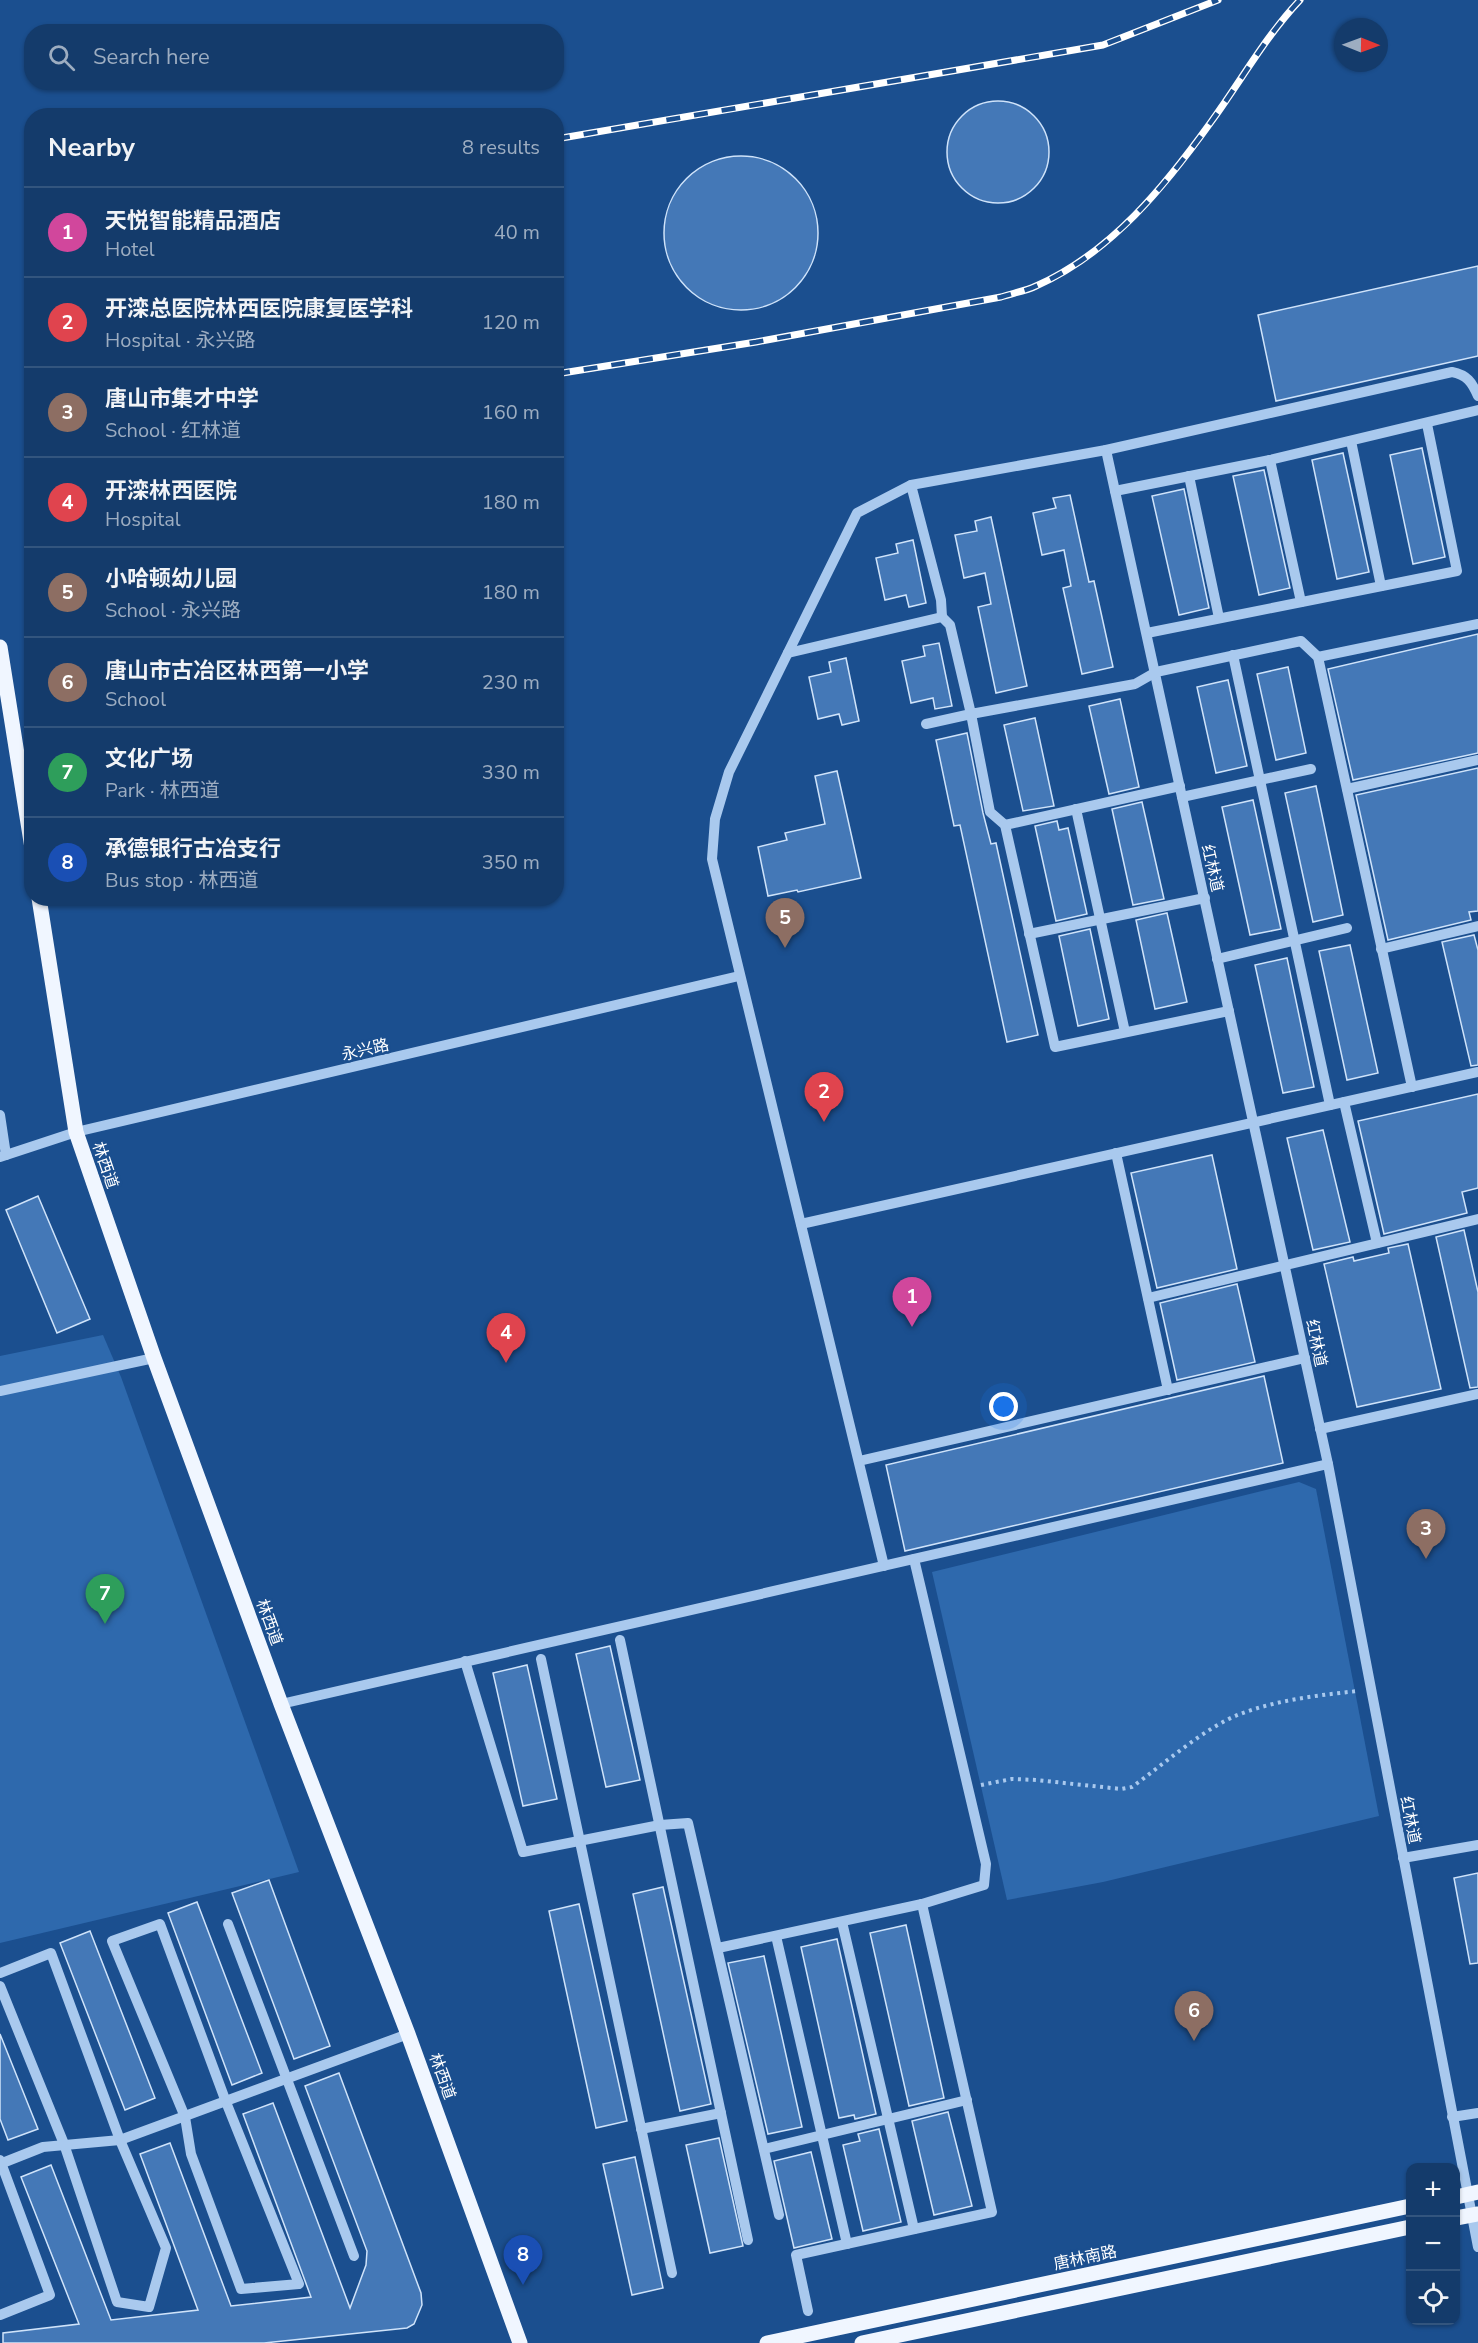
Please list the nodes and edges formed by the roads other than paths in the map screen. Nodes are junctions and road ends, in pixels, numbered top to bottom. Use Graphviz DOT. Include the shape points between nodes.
graph roads {
  1 [pos="1478,396"];
  2 [pos="1478,410"];
  3 [pos="1427,424"];
  4 [pos="1351,441"];
  5 [pos="1106,450"];
  6 [pos="1270,459"];
  7 [pos="1190,476"];
  8 [pos="911,484"];
  9 [pos="1115,491"];
  10 [pos="1381,586"];
  11 [pos="1301,602"];
  12 [pos="942,617"];
  13 [pos="1219,618"];
  14 [pos="1478,624"];
  15 [pos="1147,633"];
  16 [pos="0,647"];
  17 [pos="788,653"];
  18 [pos="1233,655"];
  19 [pos="1318,657"];
  20 [pos="1156,672"];
  21 [pos="971,714"];
  22 [pos="926,724"];
  23 [pos="1478,760"];
  24 [pos="1311,769"];
  25 [pos="1260,780"];
  26 [pos="1180,786"];
  27 [pos="1347,789"];
  28 [pos="1182,797"];
  29 [pos="24,798"];
  30 [pos="1076,809"];
  31 [pos="1005,825"];
  32 [pos="1205,898"];
  33 [pos="40,906"];
  34 [pos="1100,920"];
  35 [pos="1478,926"];
  36 [pos="1347,928"];
  37 [pos="1029,934"];
  38 [pos="1294,940"];
  39 [pos="1381,949"];
  40 [pos="1217,959"];
  41 [pos="739,976"];
  42 [pos="1229,1011"];
  43 [pos="1125,1032"];
  44 [pos="1478,1072"];
  45 [pos="1412,1087"];
  46 [pos="1344,1102"];
  47 [pos="1330,1105"];
  48 [pos="0,1114"];
  49 [pos="1253,1122"];
  50 [pos="76,1132"];
  51 [pos="1116,1153"];
  52 [pos="3,1156"];
  53 [pos="1478,1219"];
  54 [pos="801,1224"];
  55 [pos="1377,1243"];
  56 [pos="1284,1265"];
  57 [pos="1148,1298"];
  58 [pos="154,1358"];
  59 [pos="1305,1359"];
  60 [pos="0,1390"];
  61 [pos="1168,1390"];
  62 [pos="1478,1394"];
  63 [pos="1320,1429"];
  64 [pos="859,1461"];
  65 [pos="1328,1464"];
  66 [pos="914,1559"];
  67 [pos="884,1566"];
  68 [pos="620,1640"];
  69 [pos="541,1659"];
  70 [pos="465,1661"];
  71 [pos="281,1704"];
  72 [pos="660,1825"];
  73 [pos="578,1840"];
  74 [pos="1478,1845"];
  75 [pos="1403,1858"];
  76 [pos="922,1904"];
  77 [pos="842,1922"];
  78 [pos="228,1924"];
  79 [pos="776,1936"];
  80 [pos="718,1948"];
  81 [pos="0,1973"];
  82 [pos="0,1986"];
  83 [pos="408,2034"];
  84 [pos="287,2079"];
  85 [pos="968,2100"];
  86 [pos="226,2102"];
  87 [pos="721,2113"];
  88 [pos="1478,2113"];
  89 [pos="185,2117"];
  90 [pos="1452,2117"];
  91 [pos="888,2119"];
  92 [pos="641,2129"];
  93 [pos="822,2135"];
  94 [pos="120,2140"];
  95 [pos="64,2144"];
  96 [pos="764,2148"];
  97 [pos="0,2162"];
  98 [pos="1467,2194"];
  99 [pos="1406,2207"];
  100 [pos="1475,2214"];
  101 [pos="779,2215"];
  102 [pos="1460,2217"];
  103 [pos="914,2229"];
  104 [pos="1406,2229"];
  105 [pos="748,2240"];
  106 [pos="847,2244"];
  107 [pos="1478,2247"];
  108 [pos="354,2256"];
  109 [pos="672,2273"];
  110 [pos="808,2311"];
  111 [pos="0,2315"];
  112 [pos="520,2343"];
  113 [pos="767,2343"];
  114 [pos="862,2343"];
  1 -- 5 [label="street" via="1464,374 1452,372"];
  2 -- 3 [label="street"];
  3 -- 4 [label="street"];
  3 -- 10 [label="street" via="1457,571"];
  4 -- 6 [label="street"];
  4 -- 10 [label="street"];
  5 -- 8 [label="street"];
  5 -- 9 [label="street, 红林道"];
  6 -- 7 [label="street"];
  6 -- 11 [label="street"];
  7 -- 9 [label="street"];
  7 -- 13 [label="street"];
  8 -- 12 [label="street"];
  8 -- 17 [label="street" via="857,513"];
  9 -- 15 [label="street, 红林道"];
  10 -- 11 [label="street"];
  11 -- 13 [label="street"];
  12 -- 17 [label="street"];
  12 -- 21 [label="street" via="950,625"];
  13 -- 15 [label="street"];
  14 -- 19 [label="street"];
  15 -- 20 [label="street, 红林道"];
  16 -- 29 [label="main road"];
  17 -- 41 [label="street" via="729,772 715,819 712,859"];
  18 -- 19 [label="street" via="1301,641"];
  18 -- 20 [label="street"];
  18 -- 25 [label="street"];
  19 -- 27 [label="street"];
  20 -- 21 [label="street" via="1135,684"];
  20 -- 26 [label="street, 红林道"];
  21 -- 22 [label="street"];
  21 -- 31 [label="street" via="990,812"];
  23 -- 27 [label="street"];
  24 -- 25 [label="street"];
  25 -- 28 [label="street"];
  25 -- 38 [label="street"];
  26 -- 28 [label="street, 红林道"];
  26 -- 30 [label="street"];
  27 -- 39 [label="street"];
  28 -- 32 [label="street, 红林道"];
  30 -- 31 [label="street"];
  30 -- 34 [label="street"];
  31 -- 37 [label="street"];
  32 -- 34 [label="street"];
  32 -- 40 [label="street, 红林道"];
  33 -- 50 [label="main road, 林西道"];
  34 -- 37 [label="street"];
  34 -- 43 [label="street"];
  35 -- 39 [label="street"];
  36 -- 38 [label="street"];
  37 -- 43 [label="street" via="1054,1047"];
  38 -- 40 [label="street"];
  38 -- 47 [label="street"];
  39 -- 45 [label="street"];
  40 -- 42 [label="street, 红林道"];
  41 -- 50 [label="street, 永兴路"];
  41 -- 54 [label="street"];
  42 -- 43 [label="street"];
  42 -- 49 [label="street, 红林道"];
  44 -- 45 [label="street"];
  45 -- 46 [label="street"];
  46 -- 47 [label="street"];
  46 -- 55 [label="street"];
  47 -- 49 [label="street"];
  48 -- 52 [label="street"];
  49 -- 51 [label="street"];
  49 -- 56 [label="street, 红林道"];
  50 -- 52 [label="street, 永兴路"];
  50 -- 58 [label="main road, 林西道"];
  51 -- 54 [label="street"];
  51 -- 57 [label="street"];
  53 -- 55 [label="street"];
  54 -- 64 [label="street"];
  55 -- 56 [label="street"];
  56 -- 57 [label="street"];
  56 -- 59 [label="street, 红林道"];
  57 -- 61 [label="street"];
  58 -- 60 [label="street"];
  58 -- 71 [label="main road, 林西道"];
  59 -- 61 [label="street"];
  59 -- 63 [label="street, 红林道"];
  61 -- 64 [label="street"];
  62 -- 63 [label="street"];
  63 -- 65 [label="street, 红林道"];
  64 -- 67 [label="street"];
  65 -- 66 [label="street"];
  65 -- 75 [label="street, 红林道"];
  66 -- 67 [label="street"];
  66 -- 76 [label="street" via="986,1864 984,1886"];
  67 -- 70 [label="street"];
  68 -- 72 [label="street"];
  69 -- 73 [label="street"];
  70 -- 71 [label="street"];
  70 -- 73 [label="street" via="523,1852"];
  71 -- 83 [label="main road, 林西道"];
  72 -- 73 [label="street"];
  72 -- 80 [label="street" via="688,1823"];
  72 -- 87 [label="street"];
  73 -- 92 [label="street"];
  74 -- 75 [label="street"];
  75 -- 90 [label="street, 红林道"];
  76 -- 77 [label="street"];
  76 -- 85 [label="street"];
  77 -- 79 [label="street"];
  77 -- 91 [label="street"];
  78 -- 84 [label="street"];
  79 -- 80 [label="street"];
  79 -- 93 [label="street"];
  80 -- 96 [label="street"];
  81 -- 94 [label="street" via="51,1953"];
  82 -- 95 [label="street"];
  83 -- 84 [label="street"];
  83 -- 112 [label="main road, 林西道"];
  84 -- 86 [label="street"];
  84 -- 108 [label="street"];
  85 -- 91 [label="street"];
  85 -- 103 [label="street" via="993,2212"];
  86 -- 89 [label="street"];
  86 -- 89 [label="street" via="160,1924 112,1941"];
  86 -- 89 [label="street" via="299,2284 241,2289 191,2154"];
  87 -- 92 [label="street"];
  87 -- 105 [label="street"];
  88 -- 90 [label="street"];
  89 -- 94 [label="street"];
  90 -- 98 [label="street, 红林道"];
  91 -- 93 [label="street"];
  91 -- 103 [label="street"];
  92 -- 109 [label="street"];
  93 -- 96 [label="street"];
  93 -- 106 [label="street"];
  94 -- 95 [label="street"];
  94 -- 95 [label="street" via="166,2248 149,2307 117,2302"];
  95 -- 97 [label="street"];
  96 -- 101 [label="street"];
  97 -- 111 [label="street" via="50,2295"];
  98 -- 100 [label="street, 红林道"];
  99 -- 113 [label="main road, 唐林南路"];
  100 -- 102 [label="main road"];
  100 -- 107 [label="street, 红林道"];
  103 -- 106 [label="street"];
  104 -- 114 [label="main road"];
  106 -- 110 [label="street" via="796,2254"];
}
